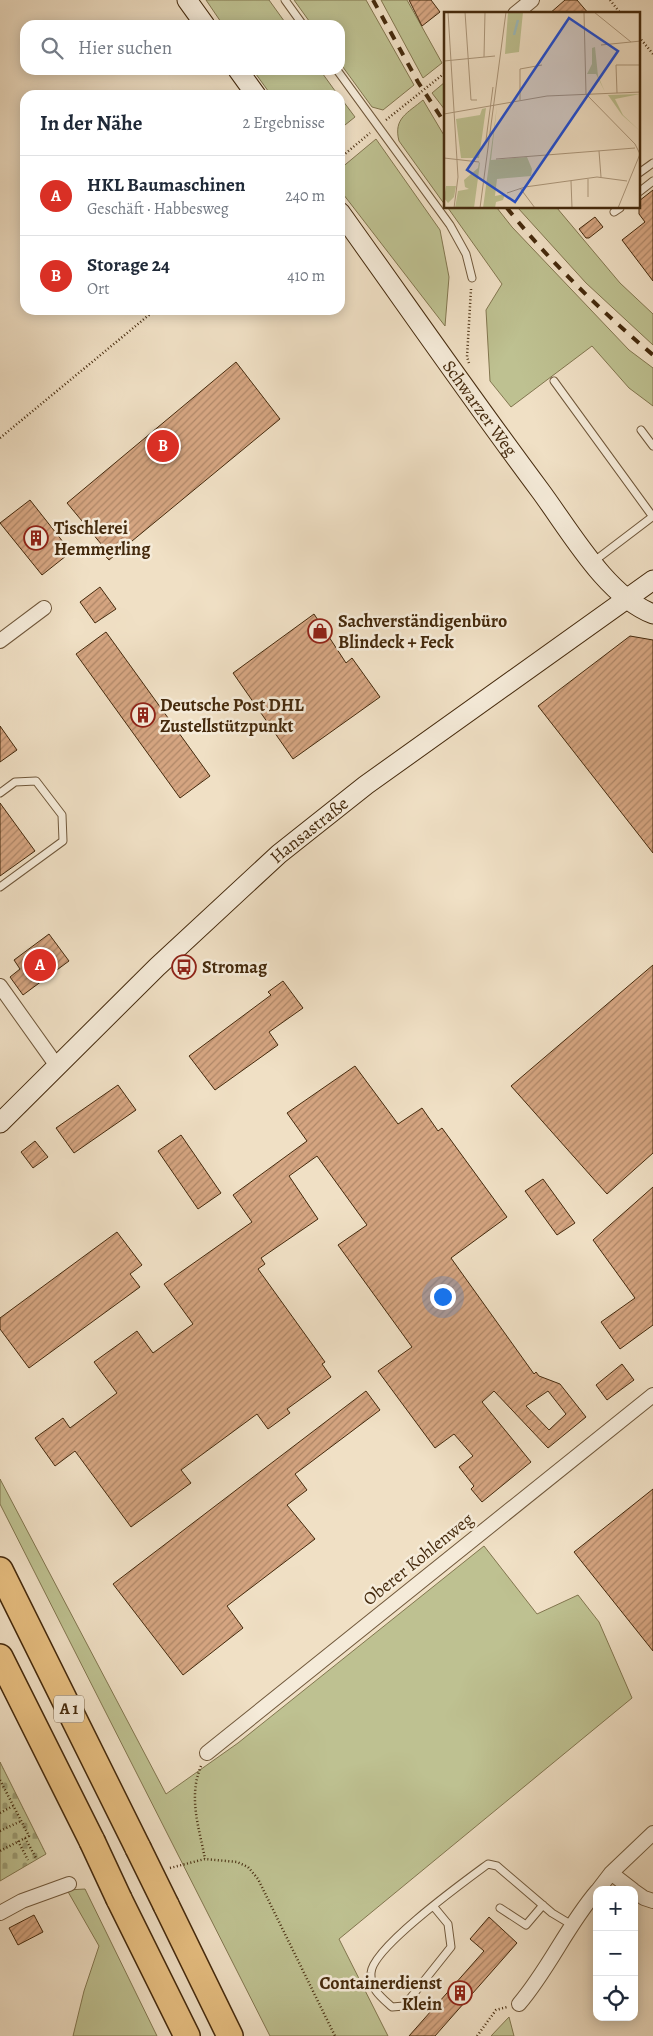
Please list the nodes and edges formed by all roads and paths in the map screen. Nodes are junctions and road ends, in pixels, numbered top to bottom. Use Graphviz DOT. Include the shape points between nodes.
graph roads {
  1 [pos="187,0"];
  2 [pos="285,0"];
  3 [pos="532,0"];
  4 [pos="610,0"];
  5 [pos="517,12"];
  6 [pos="619,12"];
  7 [pos="201,20"];
  8 [pos="299,20"];
  9 [pos="640,38"];
  10 [pos="653,54"];
  11 [pos="444,74"];
  12 [pos="242,75"];
  13 [pos="341,75"];
  14 [pos="252,90"];
  15 [pos="379,126"];
  16 [pos="345,154"];
  17 [pos="653,163"];
  18 [pos="640,171"];
  19 [pos="653,181"];
  20 [pos="640,191"];
  21 [pos="345,219"];
  22 [pos="472,278"];
  23 [pos="149,315"];
  24 [pos="470,366"];
  25 [pos="554,381"];
  26 [pos="641,430"];
  27 [pos="0,438"];
  28 [pos="653,446"];
  29 [pos="652,517"];
  30 [pos="593,562"];
  31 [pos="653,580"];
  32 [pos="626,599"];
  33 [pos="44,608"];
  34 [pos="653,614"];
  35 [pos="0,640"];
  36 [pos="0,793"];
  37 [pos="0,887"];
  38 [pos="0,986"];
  39 [pos="57,1066"];
  40 [pos="0,1123"];
  41 [pos="653,1395"];
  42 [pos="0,1570"];
  43 [pos="0,1658"];
  44 [pos="207,1753"];
  45 [pos="0,1780"];
  46 [pos="6,1792"];
  47 [pos="0,1795"];
  48 [pos="13,1806"];
  49 [pos="0,1813"];
  50 [pos="20,1821"];
  51 [pos="0,1831"];
  52 [pos="653,1833"];
  53 [pos="25,1838"];
  54 [pos="18,1841"];
  55 [pos="0,1851"];
  56 [pos="36,1858"];
  57 [pos="28,1860"];
  58 [pos="611,1873"];
  59 [pos="70,1884"];
  60 [pos="600,1886"];
  61 [pos="629,1886"];
  62 [pos="638,1893"];
  63 [pos="593,1896"];
  64 [pos="653,1901"];
  65 [pos="543,1905"];
  66 [pos="434,1907"];
  67 [pos="500,1908"];
  68 [pos="0,1913"];
  69 [pos="572,1925"];
  70 [pos="519,2004"];
  71 [pos="187,2036"];
  72 [pos="230,2036"];
  73 [pos="335,2036"];
  74 [pos="478,2036"];
  1 -- 7 [label="main road"];
  2 -- 8 [label="lane"];
  3 -- 5 [label="street"];
  4 -- 6 [label="path"];
  9 -- 10 [label="path"];
  11 -- 15 [label="path"];
  12 -- 14 [label="main road"];
  13 -- 15 [label="lane"];
  15 -- 16 [label="path"];
  15 -- 22 [label="lane" via="450,225 466,254"];
  17 -- 18 [label="lane"];
  19 -- 20 [label="lane"];
  21 -- 30 [label="main road, Schwarzer Weg" via="478,408"];
  22 -- 24 [label="path" via="467,358"];
  23 -- 27 [label="path"];
  25 -- 29 [label="lane"];
  26 -- 28 [label="lane"];
  29 -- 30 [label="lane"];
  30 -- 32 [label="main road, Schwarzer Weg"];
  31 -- 32 [label="main road, Hansastraße"];
  32 -- 34 [label="main road, Schwarzer Weg"];
  32 -- 39 [label="main road, Hansastraße" via="366,785 286,848 235,893"];
  33 -- 35 [label="street"];
  36 -- 37 [label="lane" via="15,782 36,781 62,815 64,841"];
  38 -- 39 [label="street"];
  39 -- 40 [label="main road, Hansastraße"];
  41 -- 44 [label="street, Oberer Kohlenweg"];
  42 -- 72 [label="highway, A 1, bridge"];
  43 -- 71 [label="highway, A 1, bridge"];
  44 -- 73 [label="path" via="196,1779 194,1801 205,1859 236,1862 248,1867 258,1879"];
  45 -- 46 [label="path"];
  46 -- 47 [label="path"];
  46 -- 48 [label="path"];
  48 -- 49 [label="path"];
  48 -- 50 [label="path"];
  50 -- 51 [label="path"];
  50 -- 53 [label="path" via="29,1836"];
  52 -- 58 [label="street"];
  53 -- 54 [label="path"];
  53 -- 56 [label="path"];
  54 -- 55 [label="path"];
  54 -- 57 [label="path"];
  58 -- 60 [label="street"];
  58 -- 61 [label="street"];
  59 -- 68 [label="street" via="22,1901"];
  62 -- 64 [label="street"];
  63 -- 69 [label="street"];
  65 -- 66 [label="lane" via="497,1866 488,1864"];
  65 -- 67 [label="lane" via="526,1925"];
  65 -- 69 [label="lane"];
  66 -- 66 [label="lane" via="397,1936 373,1962 370,1973 374,1991 392,2007 404,2006 451,1947 448,1924"];
  69 -- 70 [label="street" via="535,1986"];
  70 -- 74 [label="path" via="496,2010"];
}
